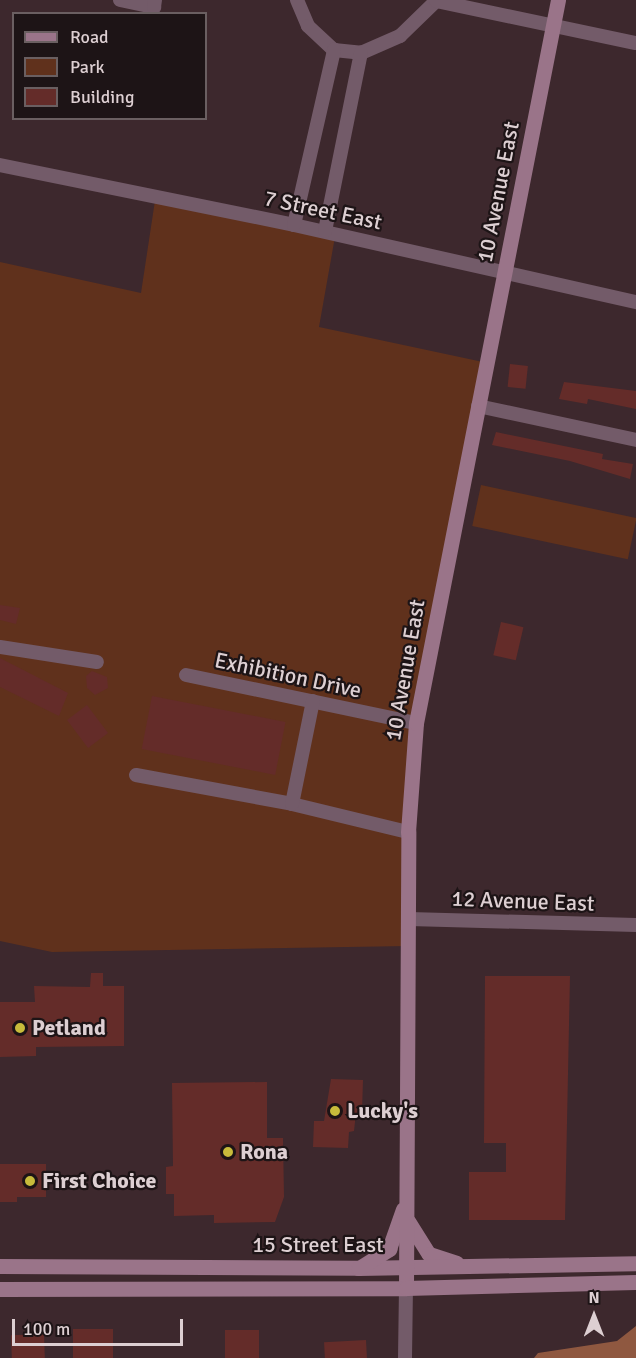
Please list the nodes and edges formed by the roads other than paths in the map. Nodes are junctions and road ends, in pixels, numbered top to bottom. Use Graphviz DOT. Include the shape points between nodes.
graph roads {
  1 [pos="120,0"];
  2 [pos="297,0"];
  3 [pos="436,0"];
  4 [pos="558,0"];
  5 [pos="154,3"];
  6 [pos="552,26"];
  7 [pos="636,43"];
  8 [pos="334,50"];
  9 [pos="361,53"];
  10 [pos="0,165"];
  11 [pos="294,225"];
  12 [pos="325,231"];
  13 [pos="505,272"];
  14 [pos="636,302"];
  15 [pos="477,406"];
  16 [pos="636,440"];
  17 [pos="0,647"];
  18 [pos="97,662"];
  19 [pos="186,675"];
  20 [pos="313,701"];
  21 [pos="416,723"];
  22 [pos="136,775"];
  23 [pos="292,804"];
  24 [pos="408,832"];
  25 [pos="409,919"];
  26 [pos="636,925"];
  27 [pos="407,1198"];
  28 [pos="407,1220"];
  29 [pos="636,1263"];
  30 [pos="0,1266"];
  31 [pos="406,1267"];
  32 [pos="358,1268"];
  33 [pos="471,1268"];
  34 [pos="636,1282"];
  35 [pos="406,1288"];
  36 [pos="0,1289"];
  37 [pos="405,1358"];
  1 -- 5 [label="street"];
  2 -- 8 [label="street" via="308,26"];
  3 -- 6 [label="street"];
  3 -- 9 [label="street" via="400,36"];
  4 -- 6 [label="main road, 10 Avenue East"];
  6 -- 7 [label="street"];
  6 -- 13 [label="main road, 10 Avenue East"];
  8 -- 9 [label="street"];
  8 -- 11 [label="street"];
  9 -- 12 [label="street"];
  10 -- 11 [label="street, 7 Street East"];
  11 -- 12 [label="street, 7 Street East"];
  12 -- 13 [label="street, 7 Street East"];
  13 -- 14 [label="street, 7 Street East"];
  13 -- 15 [label="main road, 10 Avenue East"];
  15 -- 16 [label="street"];
  15 -- 21 [label="main road, 10 Avenue East"];
  17 -- 18 [label="street"];
  19 -- 20 [label="street, Exhibition Drive"];
  20 -- 21 [label="street, Exhibition Drive"];
  20 -- 23 [label="street"];
  21 -- 24 [label="main road, 10 Avenue East"];
  22 -- 23 [label="street"];
  23 -- 24 [label="street"];
  24 -- 25 [label="main road, 10 Avenue East"];
  25 -- 26 [label="street, 12 Avenue East"];
  25 -- 27 [label="main road, 10 Avenue East"];
  27 -- 28 [label="main road, 10 Avenue East"];
  27 -- 32 [label="main road" via="389,1249"];
  28 -- 31 [label="main road, 10 Avenue East"];
  28 -- 33 [label="main road" via="429,1254"];
  29 -- 33 [label="main road, 15 Street East"];
  30 -- 32 [label="main road, 15 Street East"];
  31 -- 32 [label="main road, 15 Street East"];
  31 -- 33 [label="main road, 15 Street East"];
  31 -- 35 [label="main road, 10 Avenue East"];
  34 -- 35 [label="main road, 15 Street East"];
  35 -- 36 [label="main road, 15 Street East"];
  35 -- 37 [label="street, 10 Avenue East"];
}
